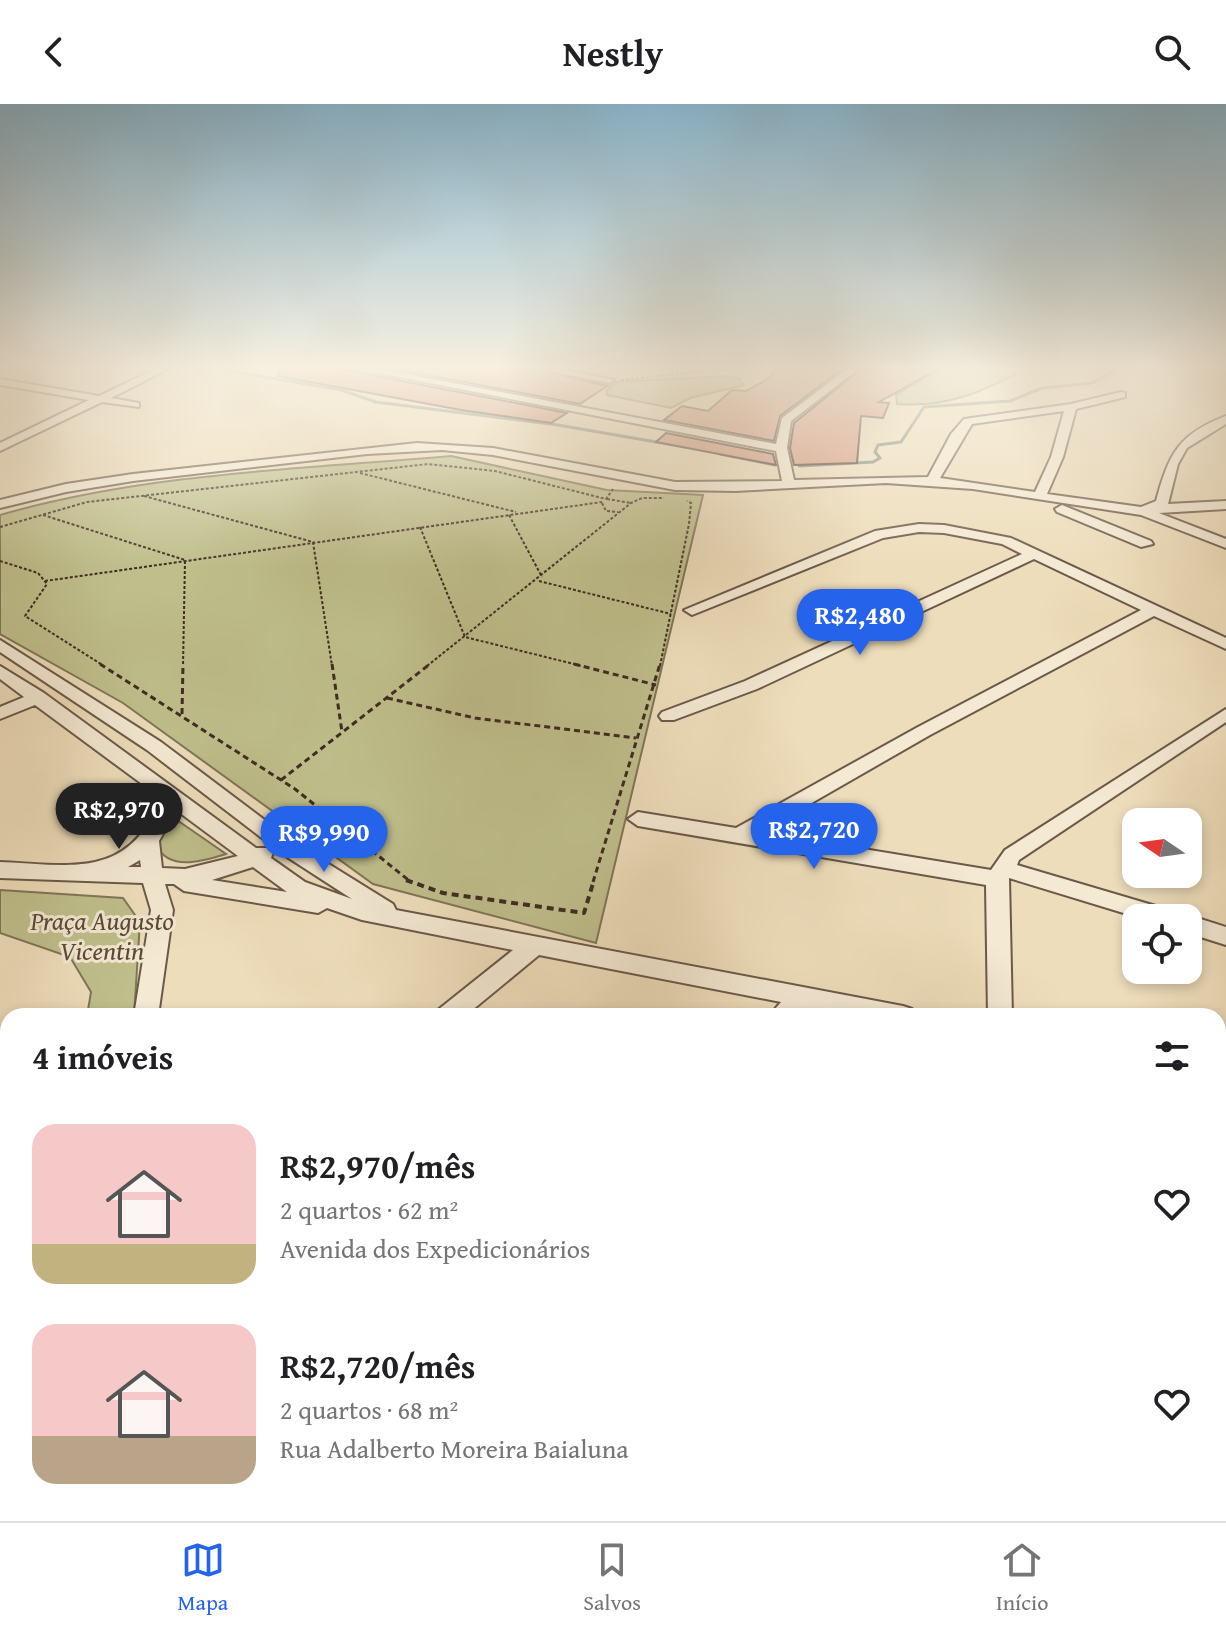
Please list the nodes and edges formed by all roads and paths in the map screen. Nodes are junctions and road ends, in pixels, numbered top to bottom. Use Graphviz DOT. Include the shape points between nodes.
graph roads {
  1 [pos="24,435"];
  2 [pos="715,435"];
  3 [pos="782,435"];
  4 [pos="956,435"];
  5 [pos="1063,435"];
  6 [pos="1200,435"];
  7 [pos="0,447"];
  8 [pos="781,448"];
  9 [pos="356,473"];
  10 [pos="616,479"];
  11 [pos="932,481"];
  12 [pos="789,485"];
  13 [pos="142,495"];
  14 [pos="669,498"];
  15 [pos="680,498"];
  16 [pos="606,499"];
  17 [pos="1046,500"];
  18 [pos="602,502"];
  19 [pos="631,503"];
  20 [pos="0,504"];
  21 [pos="1226,505"];
  22 [pos="1148,510"];
  23 [pos="620,512"];
  24 [pos="520,513"];
  25 [pos="39,514"];
  26 [pos="509,515"];
  27 [pos="0,527"];
  28 [pos="420,527"];
  29 [pos="313,542"];
  30 [pos="1146,544"];
  31 [pos="1226,544"];
  32 [pos="1034,554"];
  33 [pos="185,560"];
  34 [pos="0,561"];
  35 [pos="540,579"];
  36 [pos="45,581"];
  37 [pos="692,610"];
  38 [pos="1153,610"];
  39 [pos="671,614"];
  40 [pos="465,637"];
  41 [pos="1226,644"];
  42 [pos="0,645"];
  43 [pos="0,671"];
  44 [pos="656,685"];
  45 [pos="38,697"];
  46 [pos="387,698"];
  47 [pos="0,714"];
  48 [pos="182,714"];
  49 [pos="1226,714"];
  50 [pos="668,716"];
  51 [pos="342,732"];
  52 [pos="636,738"];
  53 [pos="281,780"];
  54 [pos="172,794"];
  55 [pos="638,819"];
  56 [pos="738,836"];
  57 [pos="278,840"];
  58 [pos="149,842"];
  59 [pos="300,856"];
  60 [pos="254,858"];
  61 [pos="0,870"];
  62 [pos="82,872"];
  63 [pos="1000,873"];
  64 [pos="152,876"];
  65 [pos="190,884"];
  66 [pos="297,888"];
  67 [pos="227,890"];
  68 [pos="1122,906"];
  69 [pos="162,910"];
  70 [pos="362,912"];
  71 [pos="395,917"];
  72 [pos="1202,928"];
  73 [pos="1226,936"];
  74 [pos="535,945"];
  75 [pos="808,997"];
  76 [pos="147,1008"];
  77 [pos="458,1008"];
  78 [pos="792,1008"];
  79 [pos="863,1008"];
  80 [pos="1000,1008"];
  1 -- 7 [label="street"];
  2 -- 8 [label="street"];
  3 -- 8 [label="street"];
  4 -- 11 [label="street"];
  5 -- 17 [label="street"];
  6 -- 22 [label="street" via="1182,446 1172,464 1167,494"];
  8 -- 12 [label="street"];
  9 -- 13 [label="path"];
  9 -- 16 [label="path" via="445,464"];
  9 -- 24 [label="path"];
  10 -- 12 [label="street" via="694,487"];
  10 -- 16 [label="path"];
  10 -- 20 [label="street" via="465,448 414,448 130,478"];
  11 -- 12 [label="street"];
  11 -- 17 [label="street"];
  13 -- 25 [label="path"];
  13 -- 29 [label="path"];
  14 -- 19 [label="path"];
  15 -- 39 [label="path" via="691,503"];
  16 -- 18 [label="path"];
  16 -- 19 [label="path"];
  17 -- 22 [label="street"];
  17 -- 30 [label="street"];
  18 -- 23 [label="path" via="606,511"];
  18 -- 24 [label="path"];
  19 -- 23 [label="path"];
  21 -- 22 [label="street"];
  22 -- 31 [label="street"];
  23 -- 35 [label="path"];
  24 -- 26 [label="path"];
  25 -- 27 [label="path"];
  25 -- 33 [label="path"];
  26 -- 28 [label="path"];
  26 -- 35 [label="path"];
  28 -- 29 [label="path"];
  28 -- 40 [label="path"];
  29 -- 33 [label="path"];
  29 -- 51 [label="path"];
  32 -- 37 [label="street" via="970,531 901,529"];
  32 -- 38 [label="street"];
  32 -- 50 [label="street" via="751,685"];
  33 -- 36 [label="path"];
  33 -- 48 [label="path"];
  34 -- 36 [label="path" via="38,573"];
  35 -- 39 [label="path"];
  35 -- 40 [label="path"];
  36 -- 48 [label="path" via="25,616"];
  38 -- 41 [label="street"];
  38 -- 56 [label="street"];
  39 -- 44 [label="path"];
  40 -- 44 [label="path"];
  40 -- 46 [label="path"];
  42 -- 57 [label="street" via="154,746"];
  43 -- 45 [label="street"];
  44 -- 52 [label="path"];
  45 -- 47 [label="street"];
  45 -- 54 [label="street"];
  46 -- 51 [label="path"];
  46 -- 52 [label="path" via="475,718"];
  48 -- 53 [label="path"];
  49 -- 63 [label="street" via="1028,844"];
  51 -- 53 [label="path"];
  52 -- 53 [label="path" via="584,913 443,893 407,881"];
  54 -- 58 [label="street"];
  54 -- 60 [label="street"];
  55 -- 56 [label="street"];
  56 -- 63 [label="street"];
  57 -- 59 [label="street"];
  57 -- 60 [label="street"];
  58 -- 62 [label="street" via="124,861"];
  58 -- 64 [label="street"];
  59 -- 66 [label="street"];
  59 -- 71 [label="street"];
  60 -- 64 [label="street" via="203,875"];
  60 -- 66 [label="street"];
  61 -- 62 [label="street"];
  62 -- 64 [label="street"];
  63 -- 68 [label="street"];
  63 -- 80 [label="street"];
  64 -- 65 [label="street"];
  64 -- 69 [label="street"];
  65 -- 67 [label="street"];
  65 -- 69 [label="street"];
  66 -- 67 [label="street"];
  66 -- 70 [label="street"];
  67 -- 70 [label="street"];
  69 -- 76 [label="street"];
  70 -- 71 [label="street"];
  71 -- 74 [label="street"];
  72 -- 73 [label="street"];
  74 -- 75 [label="street"];
  74 -- 77 [label="street"];
  75 -- 78 [label="street"];
  75 -- 79 [label="street"];
}
